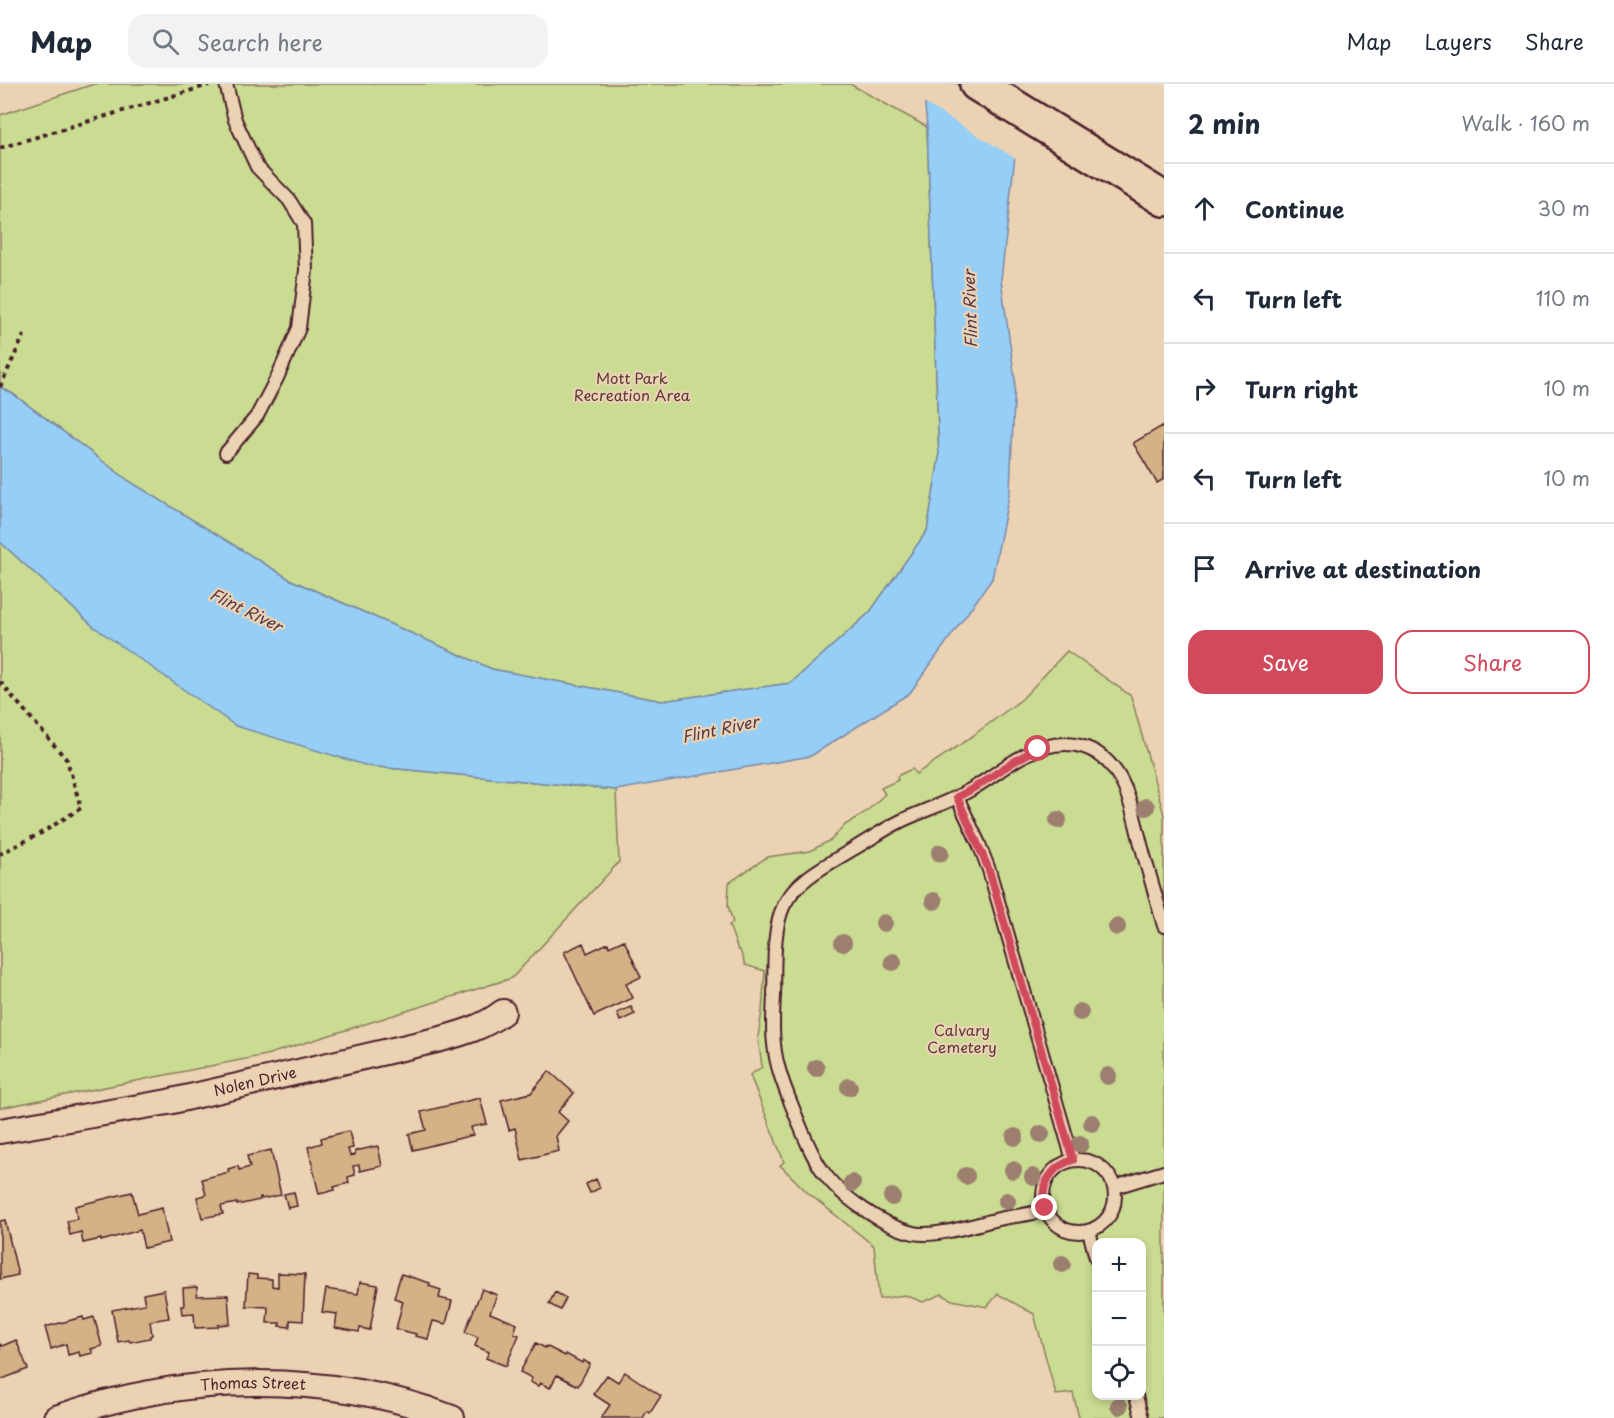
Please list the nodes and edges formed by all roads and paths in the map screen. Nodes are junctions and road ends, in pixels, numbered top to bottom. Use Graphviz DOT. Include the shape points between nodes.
graph roads {
  1 [pos="212,84"];
  2 [pos="226,84"];
  3 [pos="977,84"];
  4 [pos="0,148"];
  5 [pos="1164,199"];
  6 [pos="24,335"];
  7 [pos="0,387"];
  8 [pos="225,453"];
  9 [pos="0,682"];
  10 [pos="957,797"];
  11 [pos="0,854"];
  12 [pos="1164,926"];
  13 [pos="503,1012"];
  14 [pos="0,1131"];
  15 [pos="1073,1160"];
  16 [pos="1164,1172"];
  17 [pos="1115,1187"];
  18 [pos="1046,1209"];
  19 [pos="1089,1231"];
  20 [pos="1092,1243"];
  21 [pos="1137,1400"];
  22 [pos="56,1418"];
  23 [pos="452,1418"];
  24 [pos="1142,1418"];
  1 -- 4 [label="path"];
  2 -- 8 [label="lane" via="235,120 257,167 289,200 304,225 306,270 298,328 277,378 257,416"];
  3 -- 5 [label="main road"];
  6 -- 7 [label="path"];
  9 -- 11 [label="path" via="67,760 81,808"];
  10 -- 12 [label="lane" via="1038,749 1068,744 1097,753 1118,775 1129,797"];
  10 -- 15 [label="lane" via="989,870"];
  10 -- 18 [label="lane" via="900,821 807,878 788,898 780,916 775,950 773,1030 777,1060 821,1169 843,1193 874,1216 921,1234 1027,1216"];
  13 -- 14 [label="street, Nolen Drive" via="476,1028 429,1041 168,1102"];
  15 -- 17 [label="lane" via="1099,1165"];
  15 -- 18 [label="lane" via="1059,1166 1047,1179 1043,1197"];
  16 -- 17 [label="lane"];
  17 -- 19 [label="lane" via="1112,1213"];
  18 -- 19 [label="lane" via="1051,1219 1065,1230"];
  19 -- 20 [label="lane"];
  21 -- 24 [label="lane"];
  22 -- 23 [label="street, Thomas Street" via="156,1391 259,1384 345,1390 407,1403"];
}
